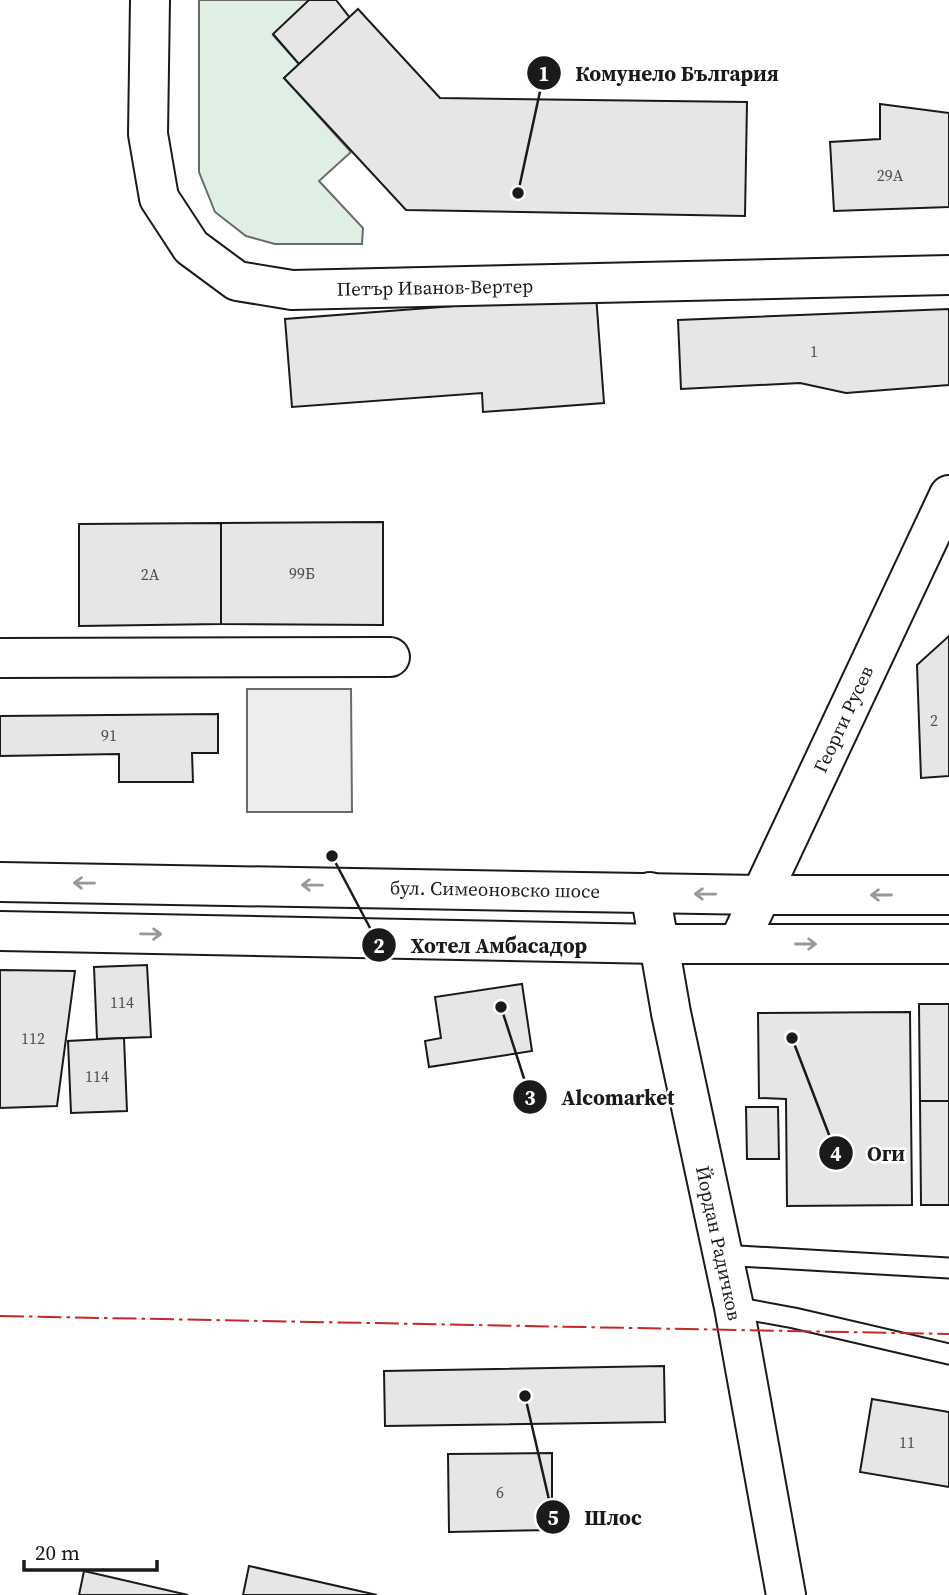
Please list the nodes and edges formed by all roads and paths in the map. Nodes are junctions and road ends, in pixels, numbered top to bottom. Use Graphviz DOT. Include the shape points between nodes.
graph roads {
  1 [pos="150,0"];
  2 [pos="949,275"];
  3 [pos="949,495"];
  4 [pos="390,657"];
  5 [pos="0,658"];
  6 [pos="0,882"];
  7 [pos="650,892"];
  8 [pos="760,895"];
  9 [pos="949,895"];
  10 [pos="0,931"];
  11 [pos="659,944"];
  12 [pos="738,944"];
  13 [pos="949,944"];
  14 [pos="722,1255"];
  15 [pos="949,1268"];
  16 [pos="734,1307"];
  17 [pos="949,1354"];
  18 [pos="786,1595"];
  1 -- 2 [label="street, Петър Иванов-Вертер" via="148,134 159,198 191,247 237,281 292,290"];
  3 -- 8 [label="street, Георги Русев"];
  4 -- 5 [label="street"];
  7 -- 6 [label="street, бул. Симеоновско шосе, one-way"];
  8 -- 7 [label="street, бул. Симеоновско шосе, one-way"];
  7 -- 11 [label="street, Йордан Радичков"];
  9 -- 8 [label="street, бул. Симеоновско шосе, one-way"];
  8 -- 12 [label="street, Георги Русев"];
  10 -- 11 [label="street, one-way"];
  11 -- 12 [label="street"];
  11 -- 14 [label="street, Йордан Радичков"];
  12 -- 13 [label="street, one-way"];
  14 -- 15 [label="lane"];
  14 -- 16 [label="street, Йордан Радичков"];
  16 -- 17 [label="lane"];
  16 -- 18 [label="street, Йордан Радичков"];
}
